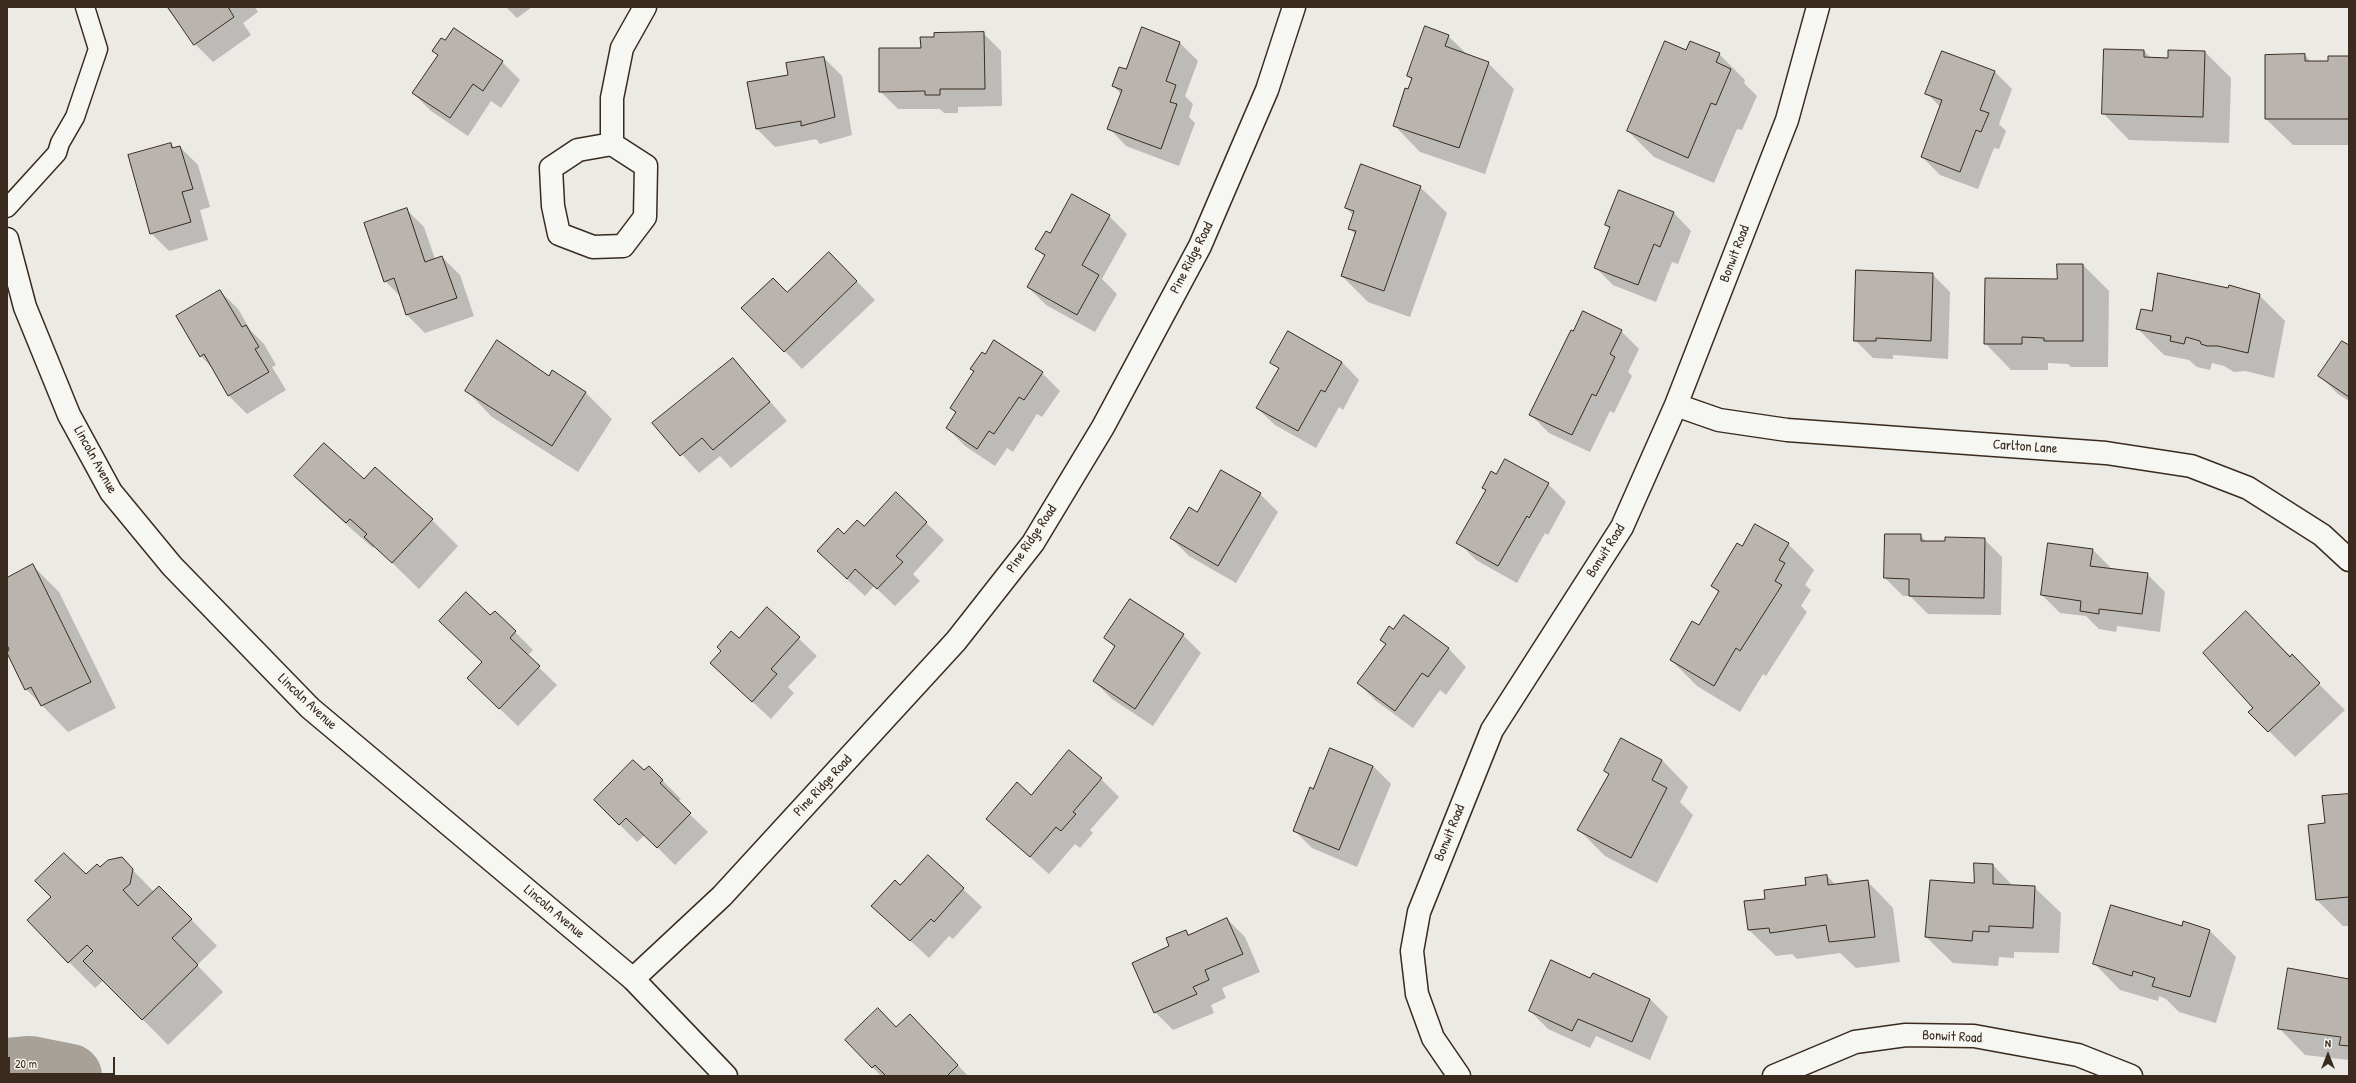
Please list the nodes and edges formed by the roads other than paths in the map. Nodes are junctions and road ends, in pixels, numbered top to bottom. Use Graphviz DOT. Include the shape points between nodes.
graph roads {
  1 [pos="85,7"];
  2 [pos="645,7"];
  3 [pos="1294,7"];
  4 [pos="1818,7"];
  5 [pos="612,144"];
  6 [pos="7,208"];
  7 [pos="7,239"];
  8 [pos="1676,405"];
  9 [pos="2349,560"];
  10 [pos="633,978"];
  11 [pos="726,1076"];
  12 [pos="1459,1076"];
  13 [pos="1774,1076"];
  14 [pos="2131,1076"];
  1 -- 6 [label="lane" via="98,49 75,117 57,153"];
  2 -- 5 [label="street" via="622,48 612,98"];
  3 -- 10 [label="street, Pine Ridge Road" via="1267,90 1200,246 1103,427 1033,543 956,641 722,896"];
  4 -- 8 [label="street, Bonwit Road" via="1786,120"];
  5 -- 5 [label="street" via="646,166 645,217 623,246 593,247 559,234 553,206 551,168 578,150"];
  7 -- 10 [label="street, Lincoln Avenue" via="25,307 69,415 111,492 172,566 310,708"];
  8 -- 9 [label="street, Carlton Lane" via="1719,420 1786,430 2106,453 2191,466 2248,488 2322,536"];
  8 -- 12 [label="street, Bonwit Road" via="1622,527 1492,730 1419,912 1412,951 1416,994 1433,1038"];
  10 -- 11 [label="street, Lincoln Avenue"];
  13 -- 14 [label="street, Bonwit Road" via="1855,1042 1906,1035 1974,1036 2078,1055"];
}
